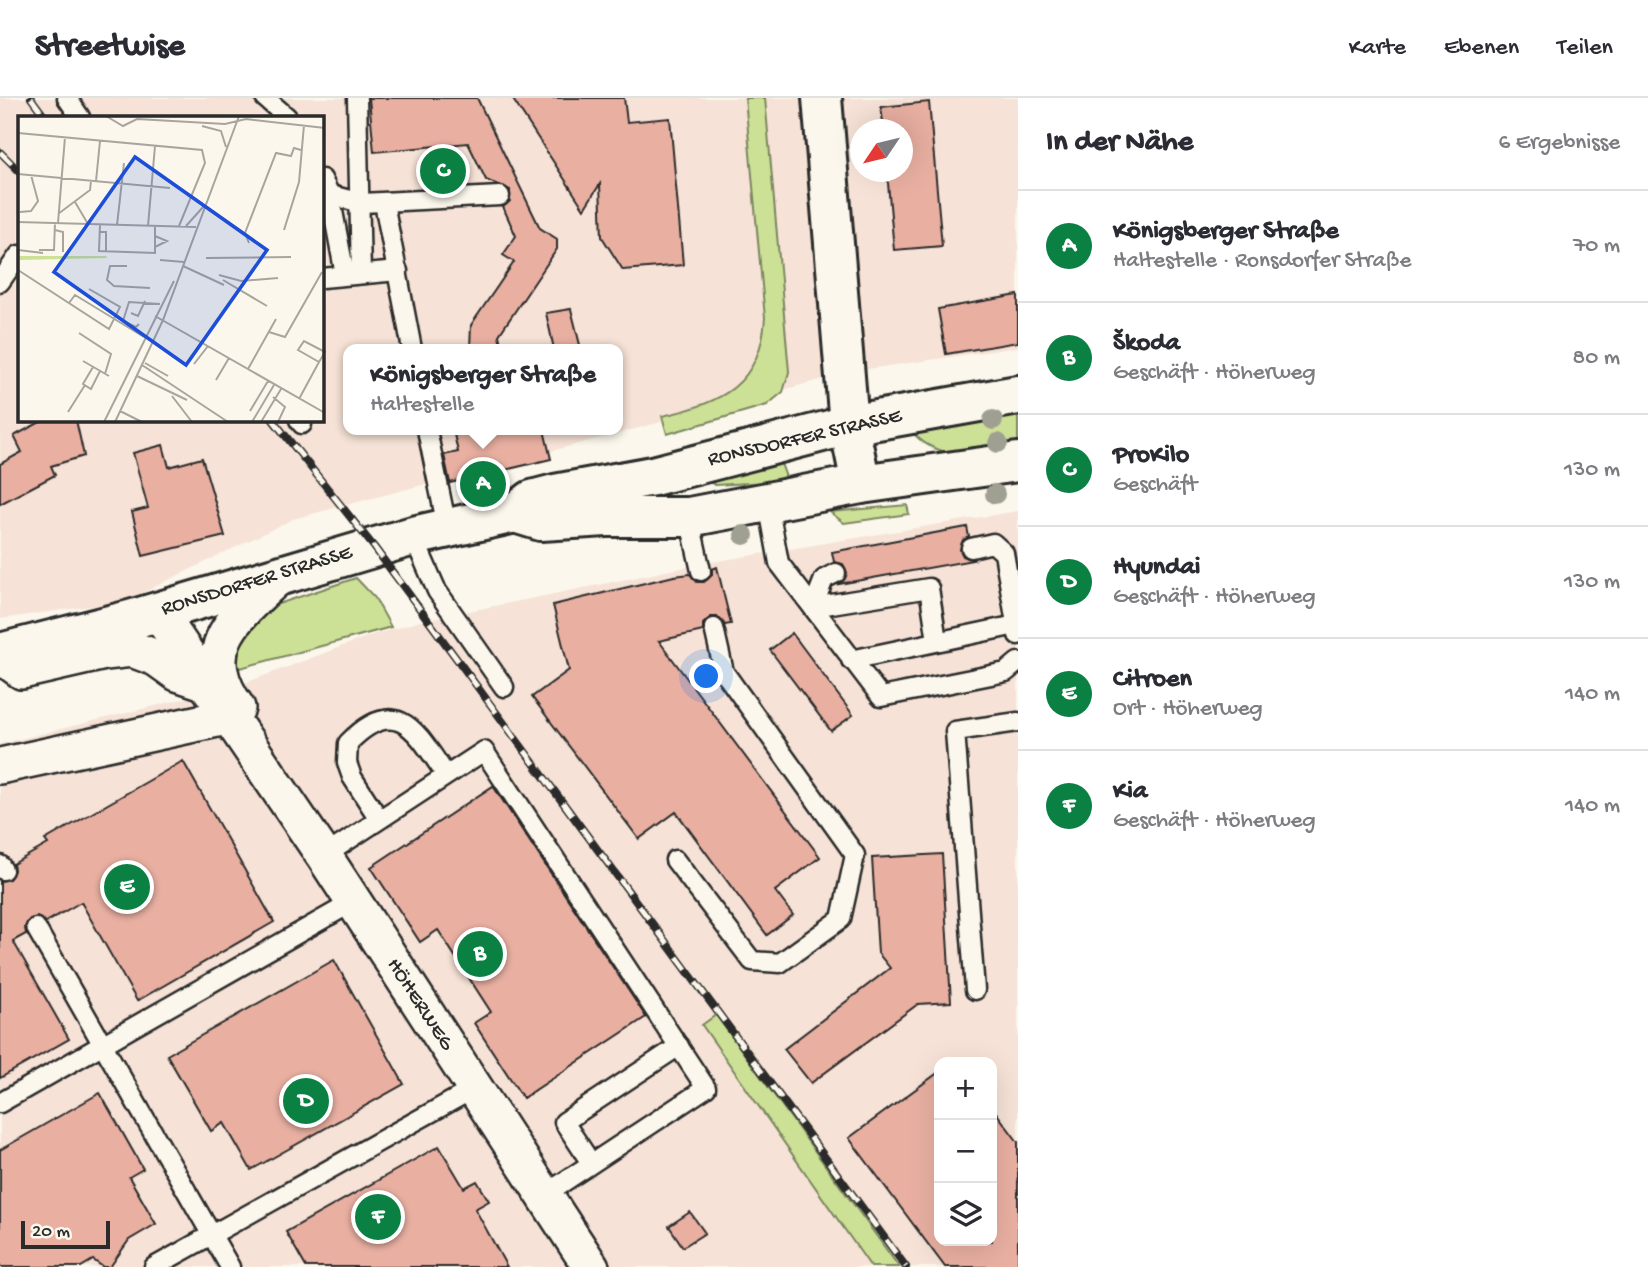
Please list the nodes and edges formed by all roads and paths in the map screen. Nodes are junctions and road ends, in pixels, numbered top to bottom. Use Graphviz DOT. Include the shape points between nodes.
graph roads {
  1 [pos="66,98"];
  2 [pos="265,98"];
  3 [pos="356,98"];
  4 [pos="822,98"];
  5 [pos="79,116"];
  6 [pos="286,116"];
  7 [pos="326,187"];
  8 [pos="500,196"];
  9 [pos="362,203"];
  10 [pos="384,203"];
  11 [pos="18,255"];
  12 [pos="398,271"];
  13 [pos="353,274"];
  14 [pos="324,278"];
  15 [pos="0,282"];
  16 [pos="411,344"];
  17 [pos="1018,395"];
  18 [pos="849,425"];
  19 [pos="427,435"];
  20 [pos="1018,462"];
  21 [pos="861,484"];
  22 [pos="768,503"];
  23 [pos="515,513"];
  24 [pos="689,517"];
  25 [pos="430,532"];
  26 [pos="971,548"];
  27 [pos="701,571"];
  28 [pos="836,573"];
  29 [pos="278,577"];
  30 [pos="813,607"];
  31 [pos="158,612"];
  32 [pos="714,628"];
  33 [pos="1017,630"];
  34 [pos="937,641"];
  35 [pos="0,654"];
  36 [pos="851,660"];
  37 [pos="1018,662"];
  38 [pos="202,681"];
  39 [pos="504,687"];
  40 [pos="1018,722"];
  41 [pos="236,730"];
  42 [pos="0,766"];
  43 [pos="446,775"];
  44 [pos="379,819"];
  45 [pos="324,856"];
  46 [pos="675,860"];
  47 [pos="353,902"];
  48 [pos="36,928"];
  49 [pos="975,990"];
  50 [pos="103,1044"];
  51 [pos="679,1046"];
  52 [pos="475,1088"];
  53 [pos="0,1103"];
  54 [pos="591,1163"];
  55 [pos="544,1195"];
  56 [pos="211,1234"];
  57 [pos="154,1267"];
  58 [pos="230,1267"];
  59 [pos="592,1267"];
  1 -- 5 [label="lane"];
  2 -- 6 [label="lane"];
  3 -- 9 [label="lane"];
  4 -- 18 [label="main road"];
  7 -- 9 [label="lane"];
  7 -- 13 [label="lane"];
  8 -- 10 [label="lane"];
  9 -- 10 [label="lane"];
  9 -- 13 [label="lane"];
  10 -- 12 [label="lane"];
  11 -- 15 [label="lane"];
  12 -- 13 [label="lane"];
  12 -- 16 [label="lane"];
  13 -- 14 [label="lane"];
  17 -- 18 [label="main road, RONSDORFER STRASSE"];
  18 -- 21 [label="main road"];
  18 -- 23 [label="main road, RONSDORFER STRASSE" via="653,476 543,497"];
  19 -- 25 [label="lane"];
  20 -- 21 [label="main road, RONSDORFER STRASSE"];
  21 -- 22 [label="main road, RONSDORFER STRASSE"];
  22 -- 24 [label="main road, RONSDORFER STRASSE"];
  22 -- 30 [label="lane" via="779,563"];
  23 -- 24 [label="main road, RONSDORFER STRASSE" via="541,521"];
  23 -- 25 [label="main road, RONSDORFER STRASSE"];
  24 -- 27 [label="lane"];
  25 -- 29 [label="main road, RONSDORFER STRASSE"];
  25 -- 39 [label="lane" via="437,591"];
  26 -- 33 [label="lane" via="993,543 1001,547"];
  28 -- 30 [label="lane" via="824,579"];
  29 -- 31 [label="main road, RONSDORFER STRASSE"];
  29 -- 41 [label="street, HÖHERWEG" via="227,629 220,645 227,691 245,719"];
  30 -- 34 [label="lane" via="929,588"];
  30 -- 36 [label="lane"];
  31 -- 35 [label="main road, RONSDORFER STRASSE"];
  31 -- 38 [label="street, HÖHERWEG"];
  32 -- 46 [label="lane" via="724,672 855,855 841,919 780,963 752,961"];
  33 -- 34 [label="lane"];
  34 -- 36 [label="lane"];
  35 -- 38 [label="street" via="22,671 132,649"];
  36 -- 37 [label="lane" via="881,697 1006,672"];
  38 -- 41 [label="street, HÖHERWEG"];
  40 -- 49 [label="lane" via="955,732"];
  41 -- 42 [label="street" via="149,733"];
  41 -- 45 [label="street, HÖHERWEG"];
  43 -- 44 [label="lane"];
  43 -- 44 [label="lane" via="414,727 391,719 366,725 348,743 346,763"];
  43 -- 51 [label="lane" via="484,751"];
  44 -- 45 [label="lane"];
  45 -- 47 [label="street, HÖHERWEG"];
  47 -- 50 [label="lane"];
  47 -- 52 [label="street, HÖHERWEG"];
  48 -- 50 [label="lane"];
  50 -- 53 [label="lane"];
  50 -- 56 [label="lane"];
  51 -- 54 [label="lane" via="564,1122"];
  51 -- 54 [label="lane" via="706,1088"];
  52 -- 55 [label="street, HÖHERWEG"];
  52 -- 56 [label="lane"];
  54 -- 55 [label="lane"];
  55 -- 59 [label="street, HÖHERWEG"];
  56 -- 57 [label="lane"];
  56 -- 58 [label="lane"];
}
